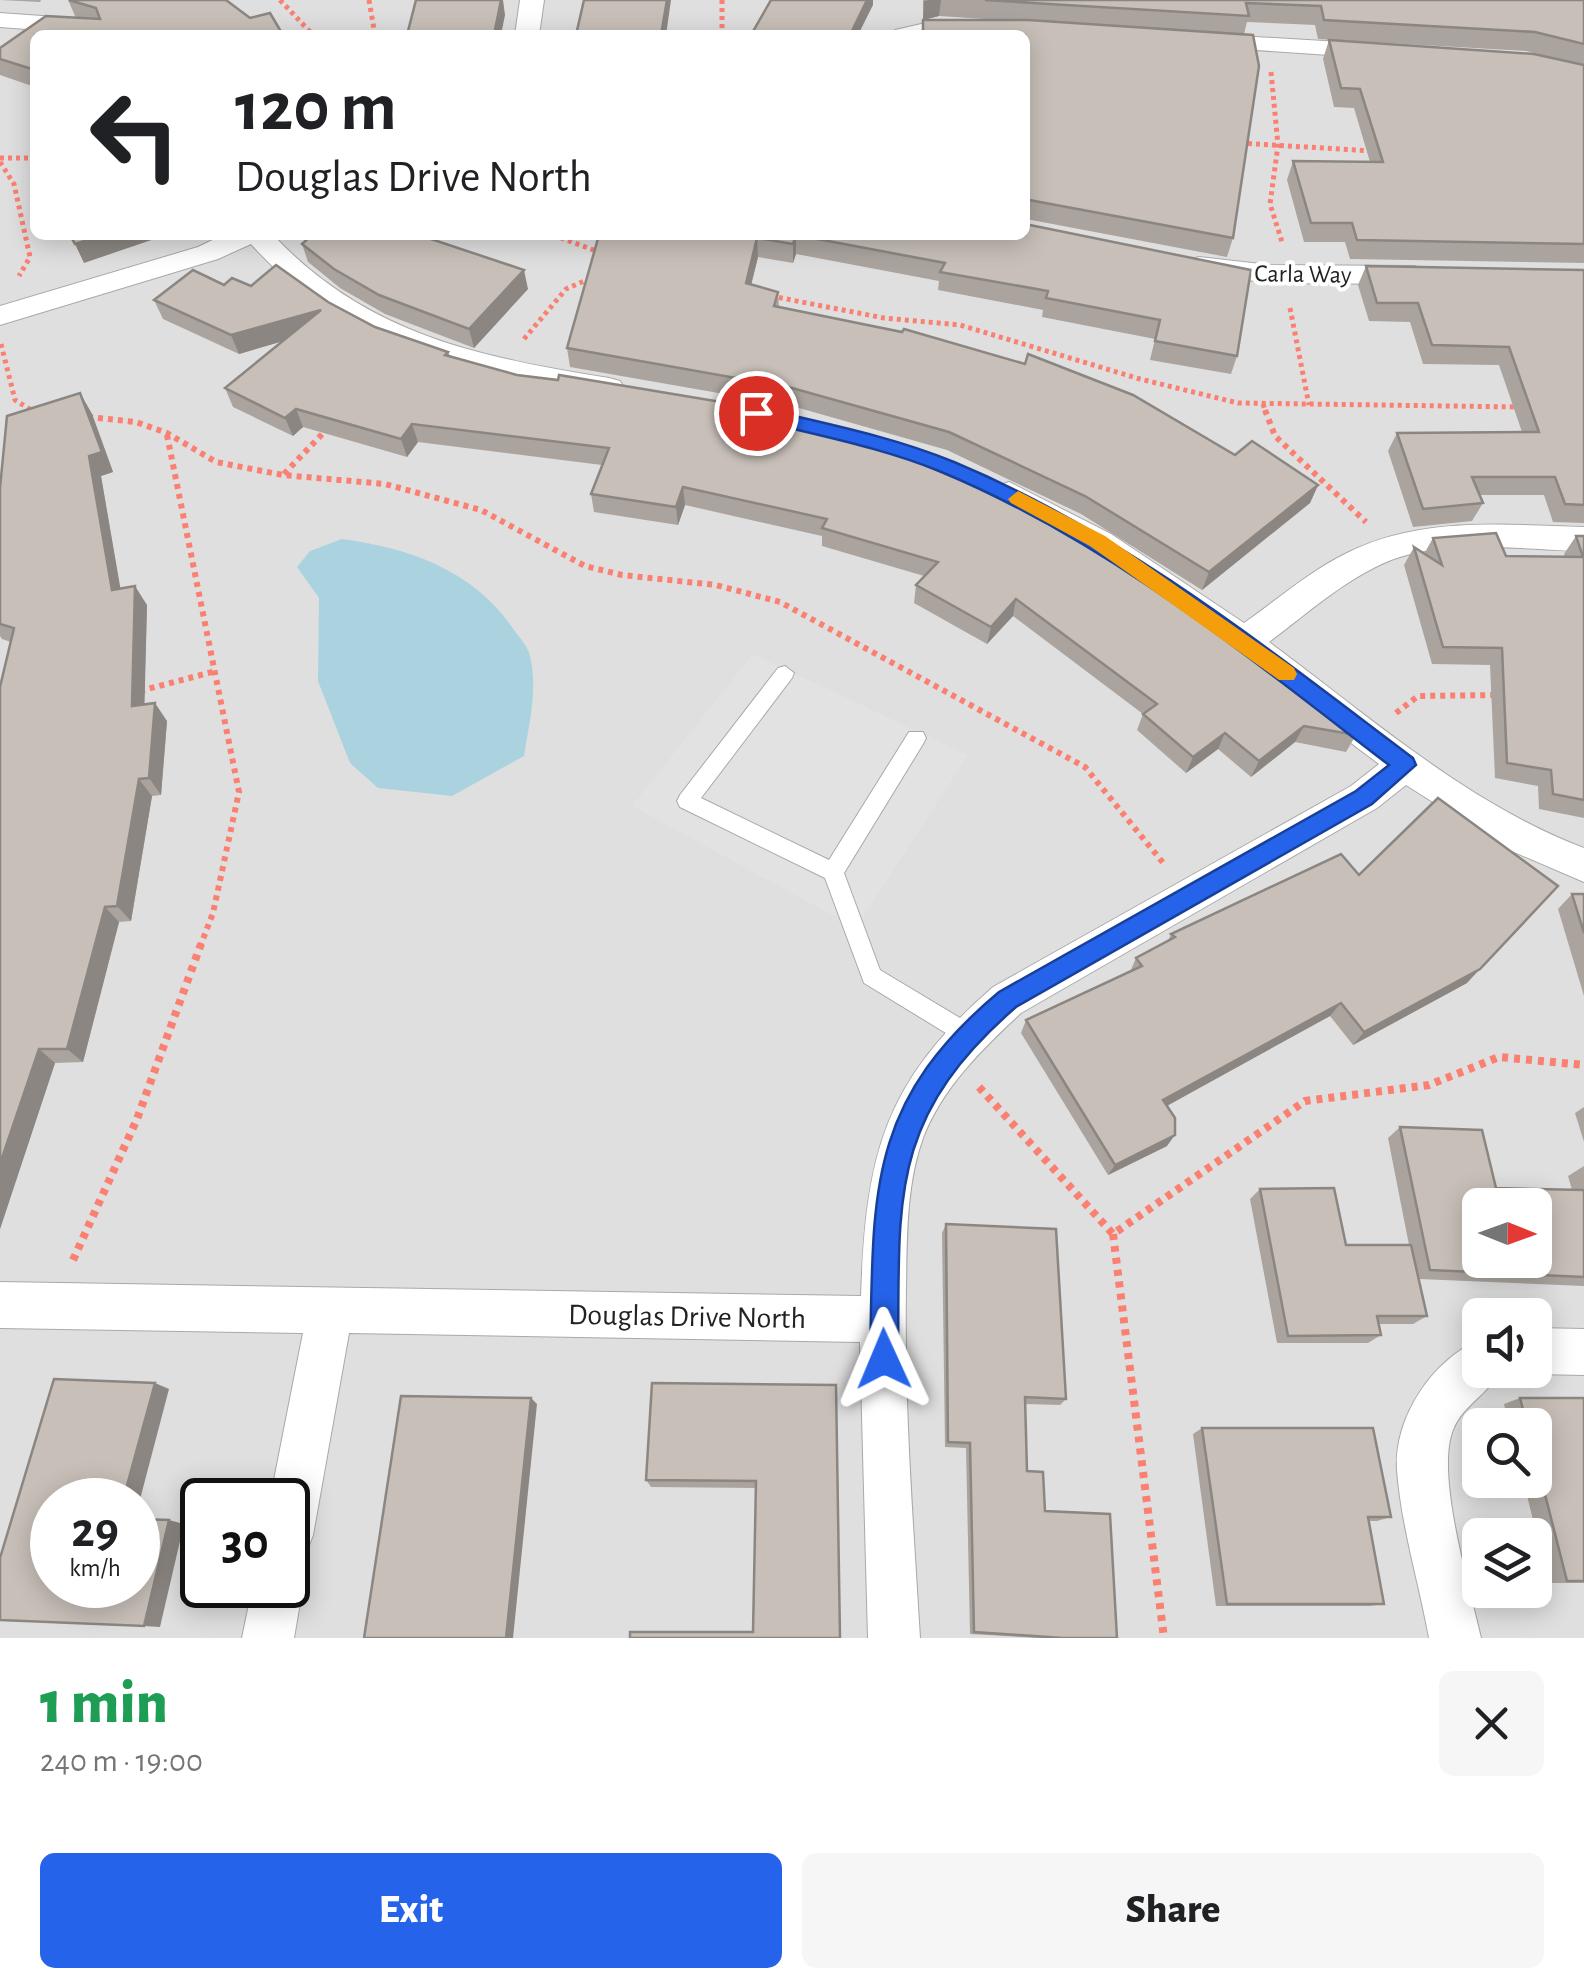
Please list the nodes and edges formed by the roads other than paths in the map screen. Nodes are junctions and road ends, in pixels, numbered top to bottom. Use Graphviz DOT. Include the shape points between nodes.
graph roads {
  1 [pos="532,0"];
  2 [pos="0,20"];
  3 [pos="1003,29"];
  4 [pos="77,30"];
  5 [pos="528,30"];
  6 [pos="926,30"];
  7 [pos="1174,40"];
  8 [pos="1400,53"];
  9 [pos="235,240"];
  10 [pos="262,240"];
  11 [pos="1171,261"];
  12 [pos="1434,275"];
  13 [pos="5,304"];
  14 [pos="635,392"];
  15 [pos="984,484"];
  16 [pos="1584,539"];
  17 [pos="1244,642"];
  18 [pos="785,674"];
  19 [pos="916,738"];
  20 [pos="1405,765"];
  21 [pos="1584,866"];
  22 [pos="833,872"];
  23 [pos="959,1044"];
  24 [pos="0,1304"];
  25 [pos="330,1310"];
  26 [pos="882,1319"];
  27 [pos="1552,1351"];
  28 [pos="1584,1352"];
  29 [pos="1462,1378"];
  30 [pos="299,1478"];
  31 [pos="274,1608"];
  32 [pos="268,1638"];
  33 [pos="894,1638"];
  34 [pos="1455,1638"];
  1 -- 5 [label="street"];
  2 -- 4 [label="street"];
  3 -- 6 [label="street"];
  7 -- 8 [label="street"];
  9 -- 13 [label="street" via="208,253"];
  10 -- 14 [label="street" via="307,286 396,338 500,369"];
  11 -- 12 [label="street, Carla Way" via="1283,274"];
  15 -- 17 [label="street" via="1098,541"];
  16 -- 17 [label="street" via="1455,538 1392,547 1357,561"];
  17 -- 20 [label="street"];
  18 -- 22 [label="lane" via="687,801"];
  19 -- 22 [label="lane"];
  20 -- 21 [label="street" via="1500,831"];
  20 -- 23 [label="street" via="1364,797 1008,1000"];
  22 -- 23 [label="lane" via="872,976"];
  23 -- 26 [label="street" via="928,1083 901,1139 887,1206"];
  24 -- 25 [label="street, Douglas Drive North"];
  25 -- 26 [label="street, Douglas Drive North"];
  25 -- 30 [label="street"];
  26 -- 33 [label="street"];
  27 -- 28 [label="street"];
  29 -- 34 [label="street" via="1447,1391 1428,1429 1421,1468"];
  31 -- 32 [label="street"];
}
